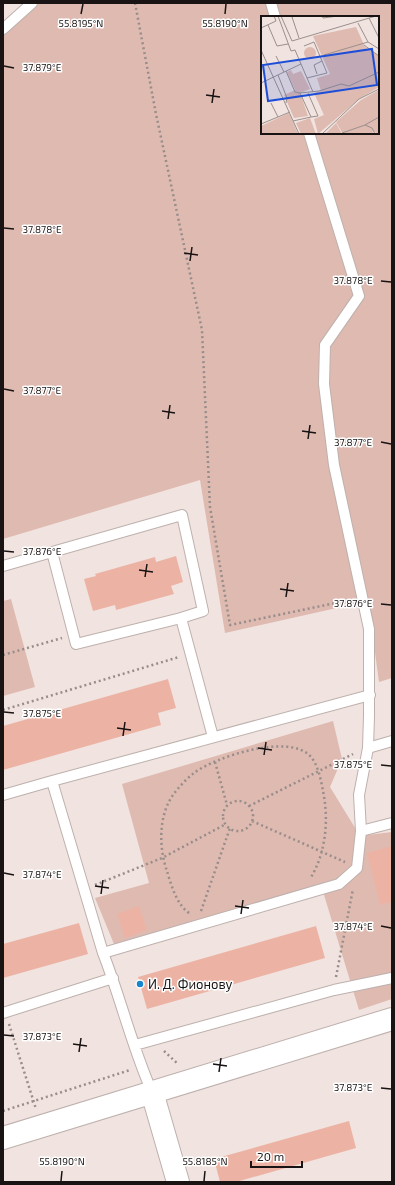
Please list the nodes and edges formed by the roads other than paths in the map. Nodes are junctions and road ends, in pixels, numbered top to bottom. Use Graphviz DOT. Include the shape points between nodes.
graph roads {
  1 [pos="32,3"];
  2 [pos="271,3"];
  3 [pos="275,16"];
  4 [pos="3,29"];
  5 [pos="309,134"];
  6 [pos="52,552"];
  7 [pos="3,566"];
  8 [pos="181,618"];
  9 [pos="370,695"];
  10 [pos="213,737"];
  11 [pos="392,741"];
  12 [pos="368,748"];
  13 [pos="52,781"];
  14 [pos="3,795"];
  15 [pos="392,823"];
  16 [pos="361,831"];
  17 [pos="103,953"];
  18 [pos="113,978"];
  19 [pos="392,978"];
  20 [pos="4,1012"];
  21 [pos="392,1019"];
  22 [pos="135,1045"];
  23 [pos="152,1092"];
  24 [pos="3,1138"];
  25 [pos="178,1182"];
  1 -- 4 [label="lane"];
  2 -- 3 [label="lane"];
  5 -- 9 [label="lane" via="359,296 325,345 324,384 334,465 369,629"];
  6 -- 7 [label="lane"];
  6 -- 8 [label="lane" via="76,644"];
  6 -- 8 [label="lane" via="182,515 203,611"];
  8 -- 10 [label="lane"];
  9 -- 10 [label="lane"];
  9 -- 12 [label="lane"];
  10 -- 13 [label="lane"];
  11 -- 12 [label="lane"];
  12 -- 16 [label="lane" via="359,795"];
  13 -- 14 [label="lane"];
  13 -- 17 [label="lane"];
  15 -- 16 [label="lane"];
  16 -- 17 [label="lane" via="357,868 339,884 199,922"];
  17 -- 18 [label="lane"];
  18 -- 20 [label="lane"];
  18 -- 22 [label="lane"];
  19 -- 22 [label="lane" via="334,990"];
  21 -- 23 [label="street"];
  22 -- 23 [label="lane" via="140,1066"];
  23 -- 24 [label="street"];
  23 -- 25 [label="street"];
}
